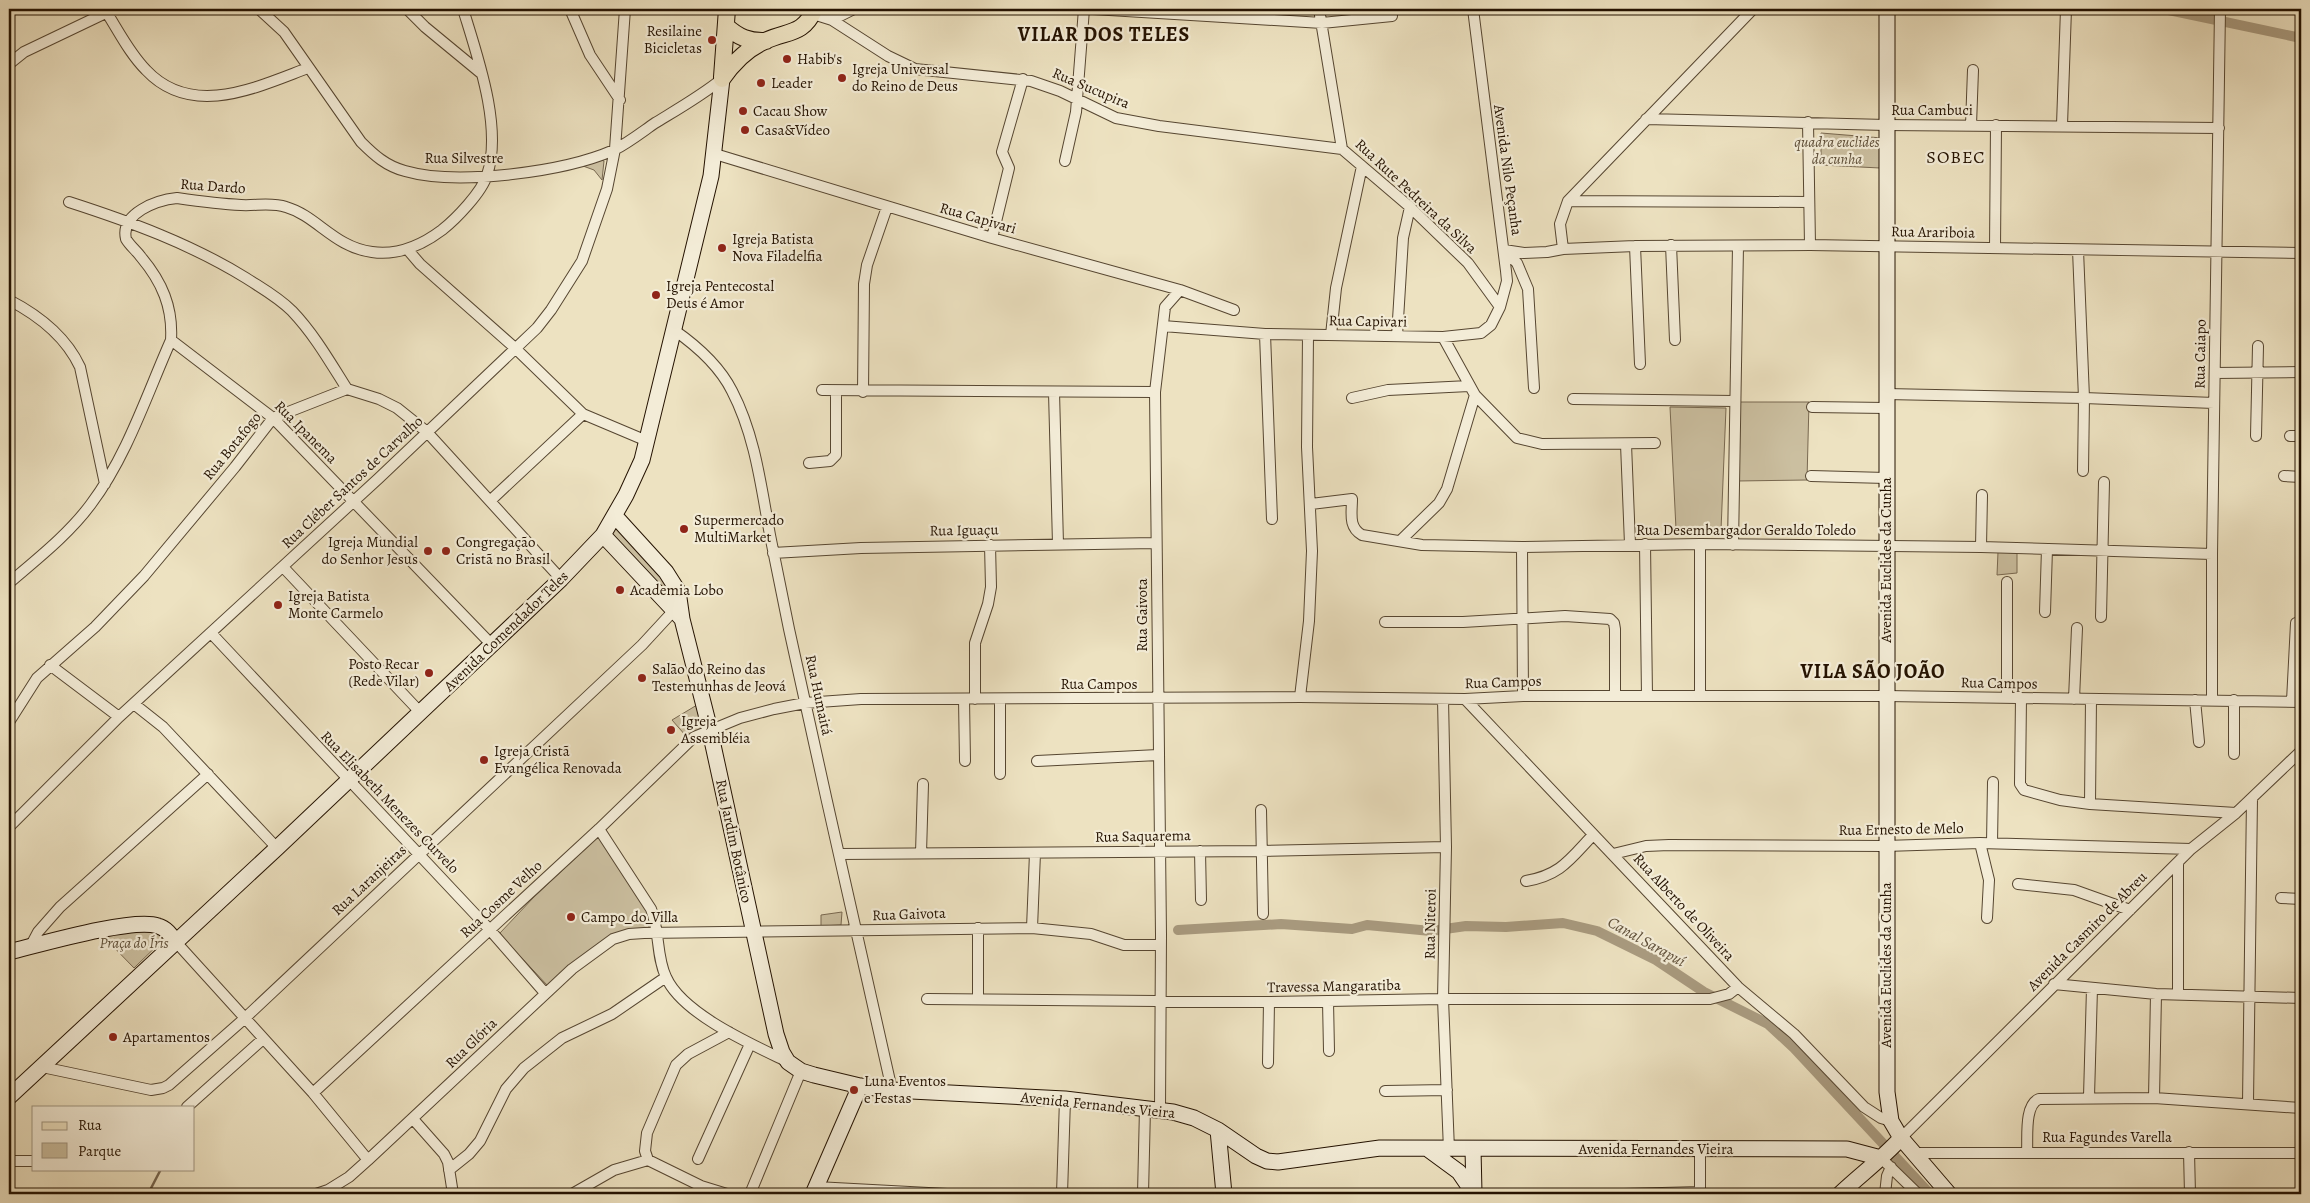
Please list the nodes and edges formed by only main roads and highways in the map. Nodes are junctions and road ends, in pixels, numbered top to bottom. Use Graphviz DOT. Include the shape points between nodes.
graph roads {
  1 [pos="727,9"];
  2 [pos="1887,9"];
  3 [pos="814,11"];
  4 [pos="726,26"];
  5 [pos="766,40"];
  6 [pos="722,79"];
  7 [pos="615,516"];
  8 [pos="603,535"];
  9 [pos="678,611"];
  10 [pos="176,941"];
  11 [pos="9,952"];
  12 [pos="788,1062"];
  13 [pos="860,1086"];
  14 [pos="9,1097"];
  15 [pos="1218,1130"];
  16 [pos="1473,1149"];
  17 [pos="1429,1150"];
  18 [pos="1891,1152"];
  19 [pos="815,1191"];
  20 [pos="1224,1194"];
  21 [pos="1474,1194"];
  22 [pos="1840,1194"];
  23 [pos="1949,1194"];
  1 -- 4 [label="main road, Avenida Comendador Teles"];
  2 -- 18 [label="main road, Avenida Euclides da Cunha" via="1885,846 1887,1092"];
  3 -- 5 [label="main road" via="796,32"];
  4 -- 5 [label="main road" via="739,37"];
  4 -- 6 [label="main road, Avenida Comendador Teles"];
  5 -- 6 [label="main road" via="734,62"];
  6 -- 7 [label="main road, Avenida Comendador Teles" via="714,154 703,212 647,440"];
  7 -- 8 [label="main road, Avenida Comendador Teles"];
  7 -- 9 [label="main road, Rua Jardim Botânico" via="666,572 678,591"];
  8 -- 9 [label="main road, Rua Jardim Botânico"];
  8 -- 10 [label="main road, Avenida Comendador Teles" via="492,645"];
  9 -- 12 [label="main road, Rua Jardim Botânico" via="710,729 776,1034"];
  10 -- 11 [label="main road" via="164,929 151,924 76,935"];
  10 -- 14 [label="main road, Avenida Comendador Teles"];
  12 -- 13 [label="main road, Avenida Fernandes Vieira" via="801,1071"];
  13 -- 15 [label="main road, Avenida Fernandes Vieira" via="1065,1099 1152,1109 1189,1116"];
  13 -- 19 [label="main road"];
  15 -- 17 [label="main road, Avenida Fernandes Vieira" via="1256,1156 1278,1162 1380,1148"];
  15 -- 20 [label="main road"];
  16 -- 17 [label="main road, Avenida Fernandes Vieira"];
  16 -- 18 [label="main road, Avenida Fernandes Vieira" via="1847,1149"];
  16 -- 21 [label="main road"];
  17 -- 21 [label="main road" via="1459,1172"];
  18 -- 22 [label="main road"];
  18 -- 23 [label="main road, Avenida Euclides da Cunha" via="1912,1153"];
}
